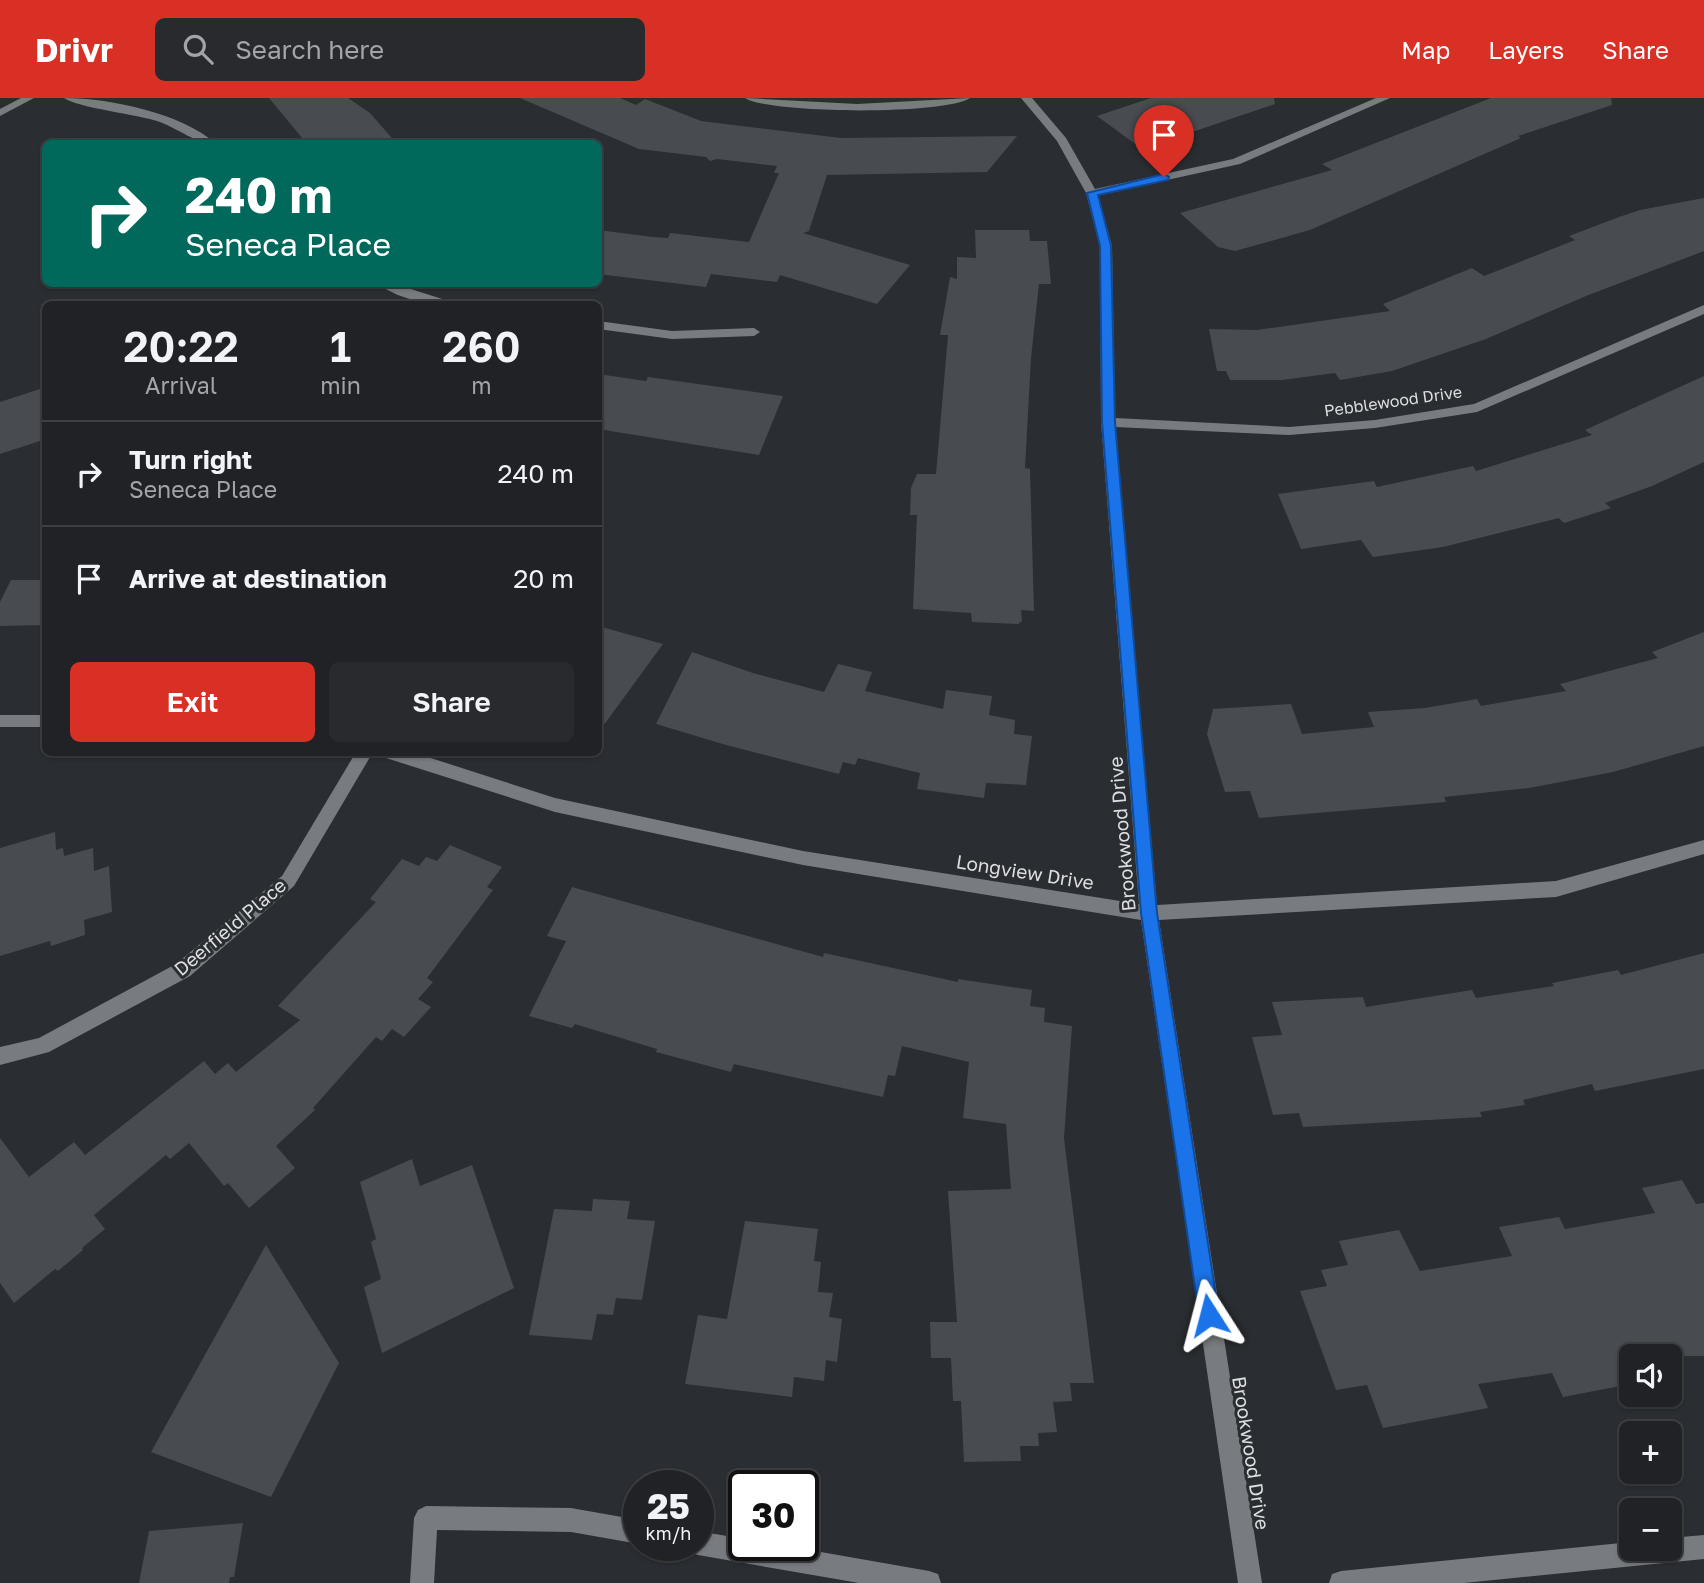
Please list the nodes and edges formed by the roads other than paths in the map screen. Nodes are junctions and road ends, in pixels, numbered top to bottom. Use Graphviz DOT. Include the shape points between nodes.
graph roads {
  1 [pos="29,98"];
  2 [pos="69,98"];
  3 [pos="750,98"];
  4 [pos="965,98"];
  5 [pos="1026,98"];
  6 [pos="1385,98"];
  7 [pos="0,113"];
  8 [pos="206,140"];
  9 [pos="1092,193"];
  10 [pos="393,287"];
  11 [pos="439,301"];
  12 [pos="1704,309"];
  13 [pos="602,326"];
  14 [pos="754,332"];
  15 [pos="1108,422"];
  16 [pos="0,721"];
  17 [pos="42,721"];
  18 [pos="363,756"];
  19 [pos="402,756"];
  20 [pos="1704,847"];
  21 [pos="1149,913"];
  22 [pos="0,1056"];
  23 [pos="623,1529"];
  24 [pos="714,1546"];
  25 [pos="1704,1547"];
  26 [pos="422,1583"];
  27 [pos="929,1583"];
  28 [pos="1250,1583"];
  29 [pos="1341,1583"];
  1 -- 7 [label="street"];
  2 -- 8 [label="street" via="160,120"];
  3 -- 4 [label="street" via="810,107 871,108"];
  5 -- 9 [label="street, Brookwood Drive" via="1062,140"];
  6 -- 9 [label="street" via="1236,162"];
  9 -- 15 [label="street, Brookwood Drive" via="1106,246"];
  10 -- 11 [label="street"];
  12 -- 15 [label="street, Pebblewood Drive" via="1478,408 1289,431"];
  13 -- 14 [label="street" via="671,335"];
  15 -- 21 [label="street, Brookwood Drive"];
  16 -- 17 [label="street"];
  18 -- 22 [label="street, Deerfield Place" via="288,881 183,970 42,1046"];
  19 -- 21 [label="street, Longview Drive" via="555,805 803,858"];
  20 -- 21 [label="street, Longview Drive" via="1556,889"];
  21 -- 28 [label="street, Brookwood Drive"];
  23 -- 26 [label="street" via="571,1520 426,1518"];
  24 -- 27 [label="street"];
  25 -- 29 [label="street"];
}
